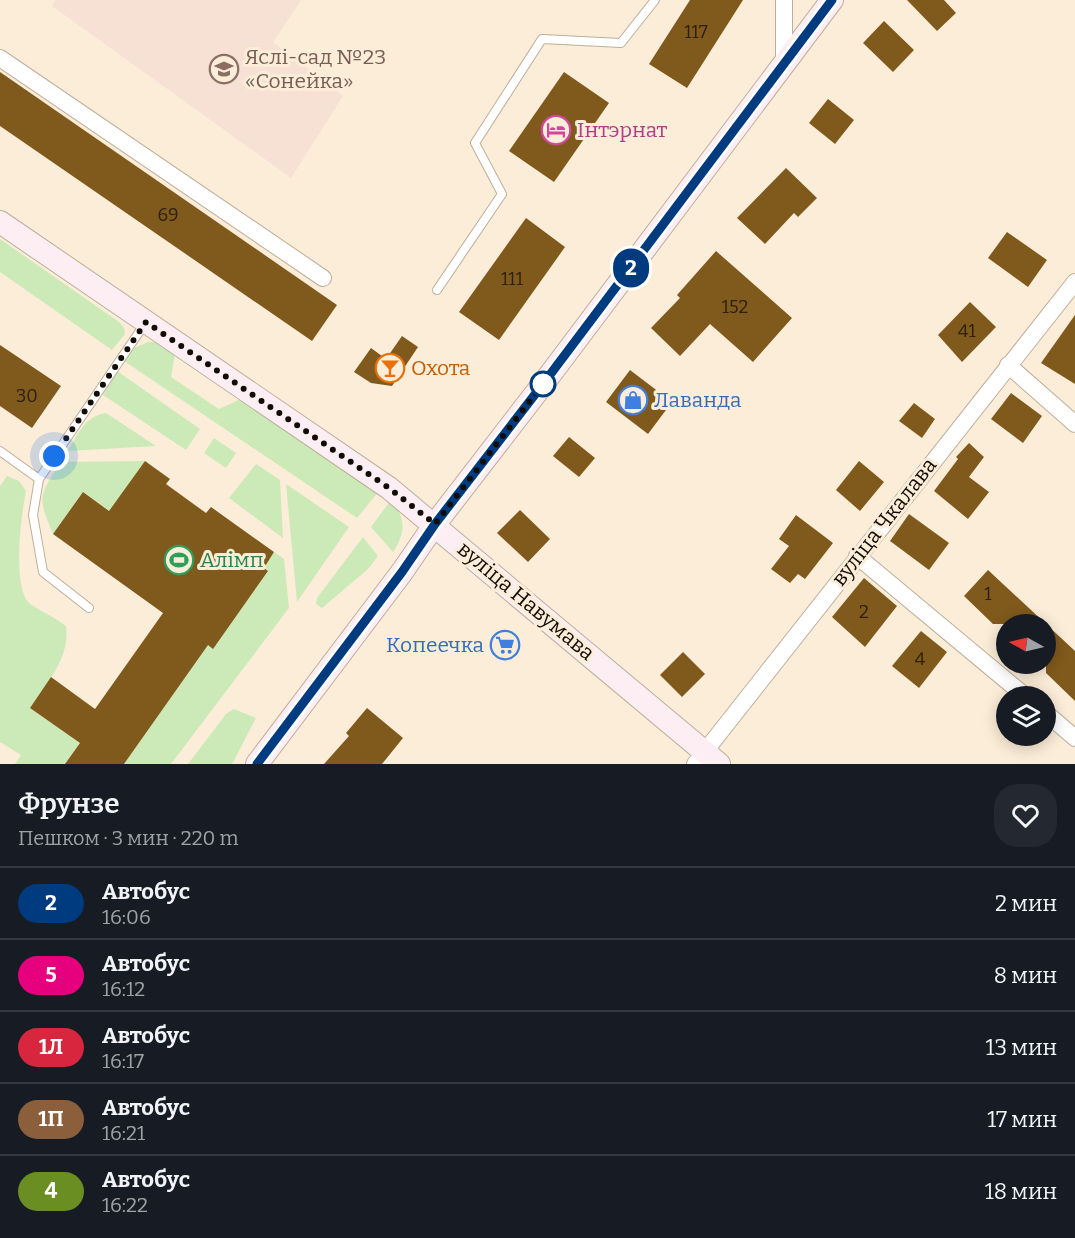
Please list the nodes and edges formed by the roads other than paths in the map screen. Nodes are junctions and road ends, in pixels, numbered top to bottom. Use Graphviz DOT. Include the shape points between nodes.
graph roads {
  1 [pos="655,0"];
  2 [pos="784,0"];
  3 [pos="832,0"];
  4 [pos="0,58"];
  5 [pos="784,63"];
  6 [pos="0,222"];
  7 [pos="323,278"];
  8 [pos="1075,282"];
  9 [pos="437,290"];
  10 [pos="146,322"];
  11 [pos="1008,365"];
  12 [pos="1075,424"];
  13 [pos="0,451"];
  14 [pos="39,479"];
  15 [pos="435,524"];
  16 [pos="858,556"];
  17 [pos="89,608"];
  18 [pos="1013,686"];
  19 [pos="1056,722"];
  20 [pos="1075,738"];
  21 [pos="706,760"];
  22 [pos="257,764"];
  1 -- 9 [label="lane" via="621,43 542,39 475,143 502,194"];
  2 -- 5 [label="street"];
  3 -- 5 [label="street"];
  4 -- 7 [label="street"];
  5 -- 15 [label="street"];
  6 -- 10 [label="street, вуліца Навумава"];
  8 -- 11 [label="street, вуліца Чкалава"];
  10 -- 14 [label="lane"];
  10 -- 15 [label="street, вуліца Навумава" via="389,488"];
  11 -- 12 [label="street"];
  11 -- 16 [label="street, вуліца Чкалава"];
  13 -- 14 [label="lane"];
  14 -- 17 [label="lane" via="33,515 43,572"];
  15 -- 21 [label="street, вуліца Навумава"];
  15 -- 22 [label="street"];
  16 -- 18 [label="street"];
  16 -- 21 [label="street, вуліца Чкалава"];
  19 -- 20 [label="street"];
}
